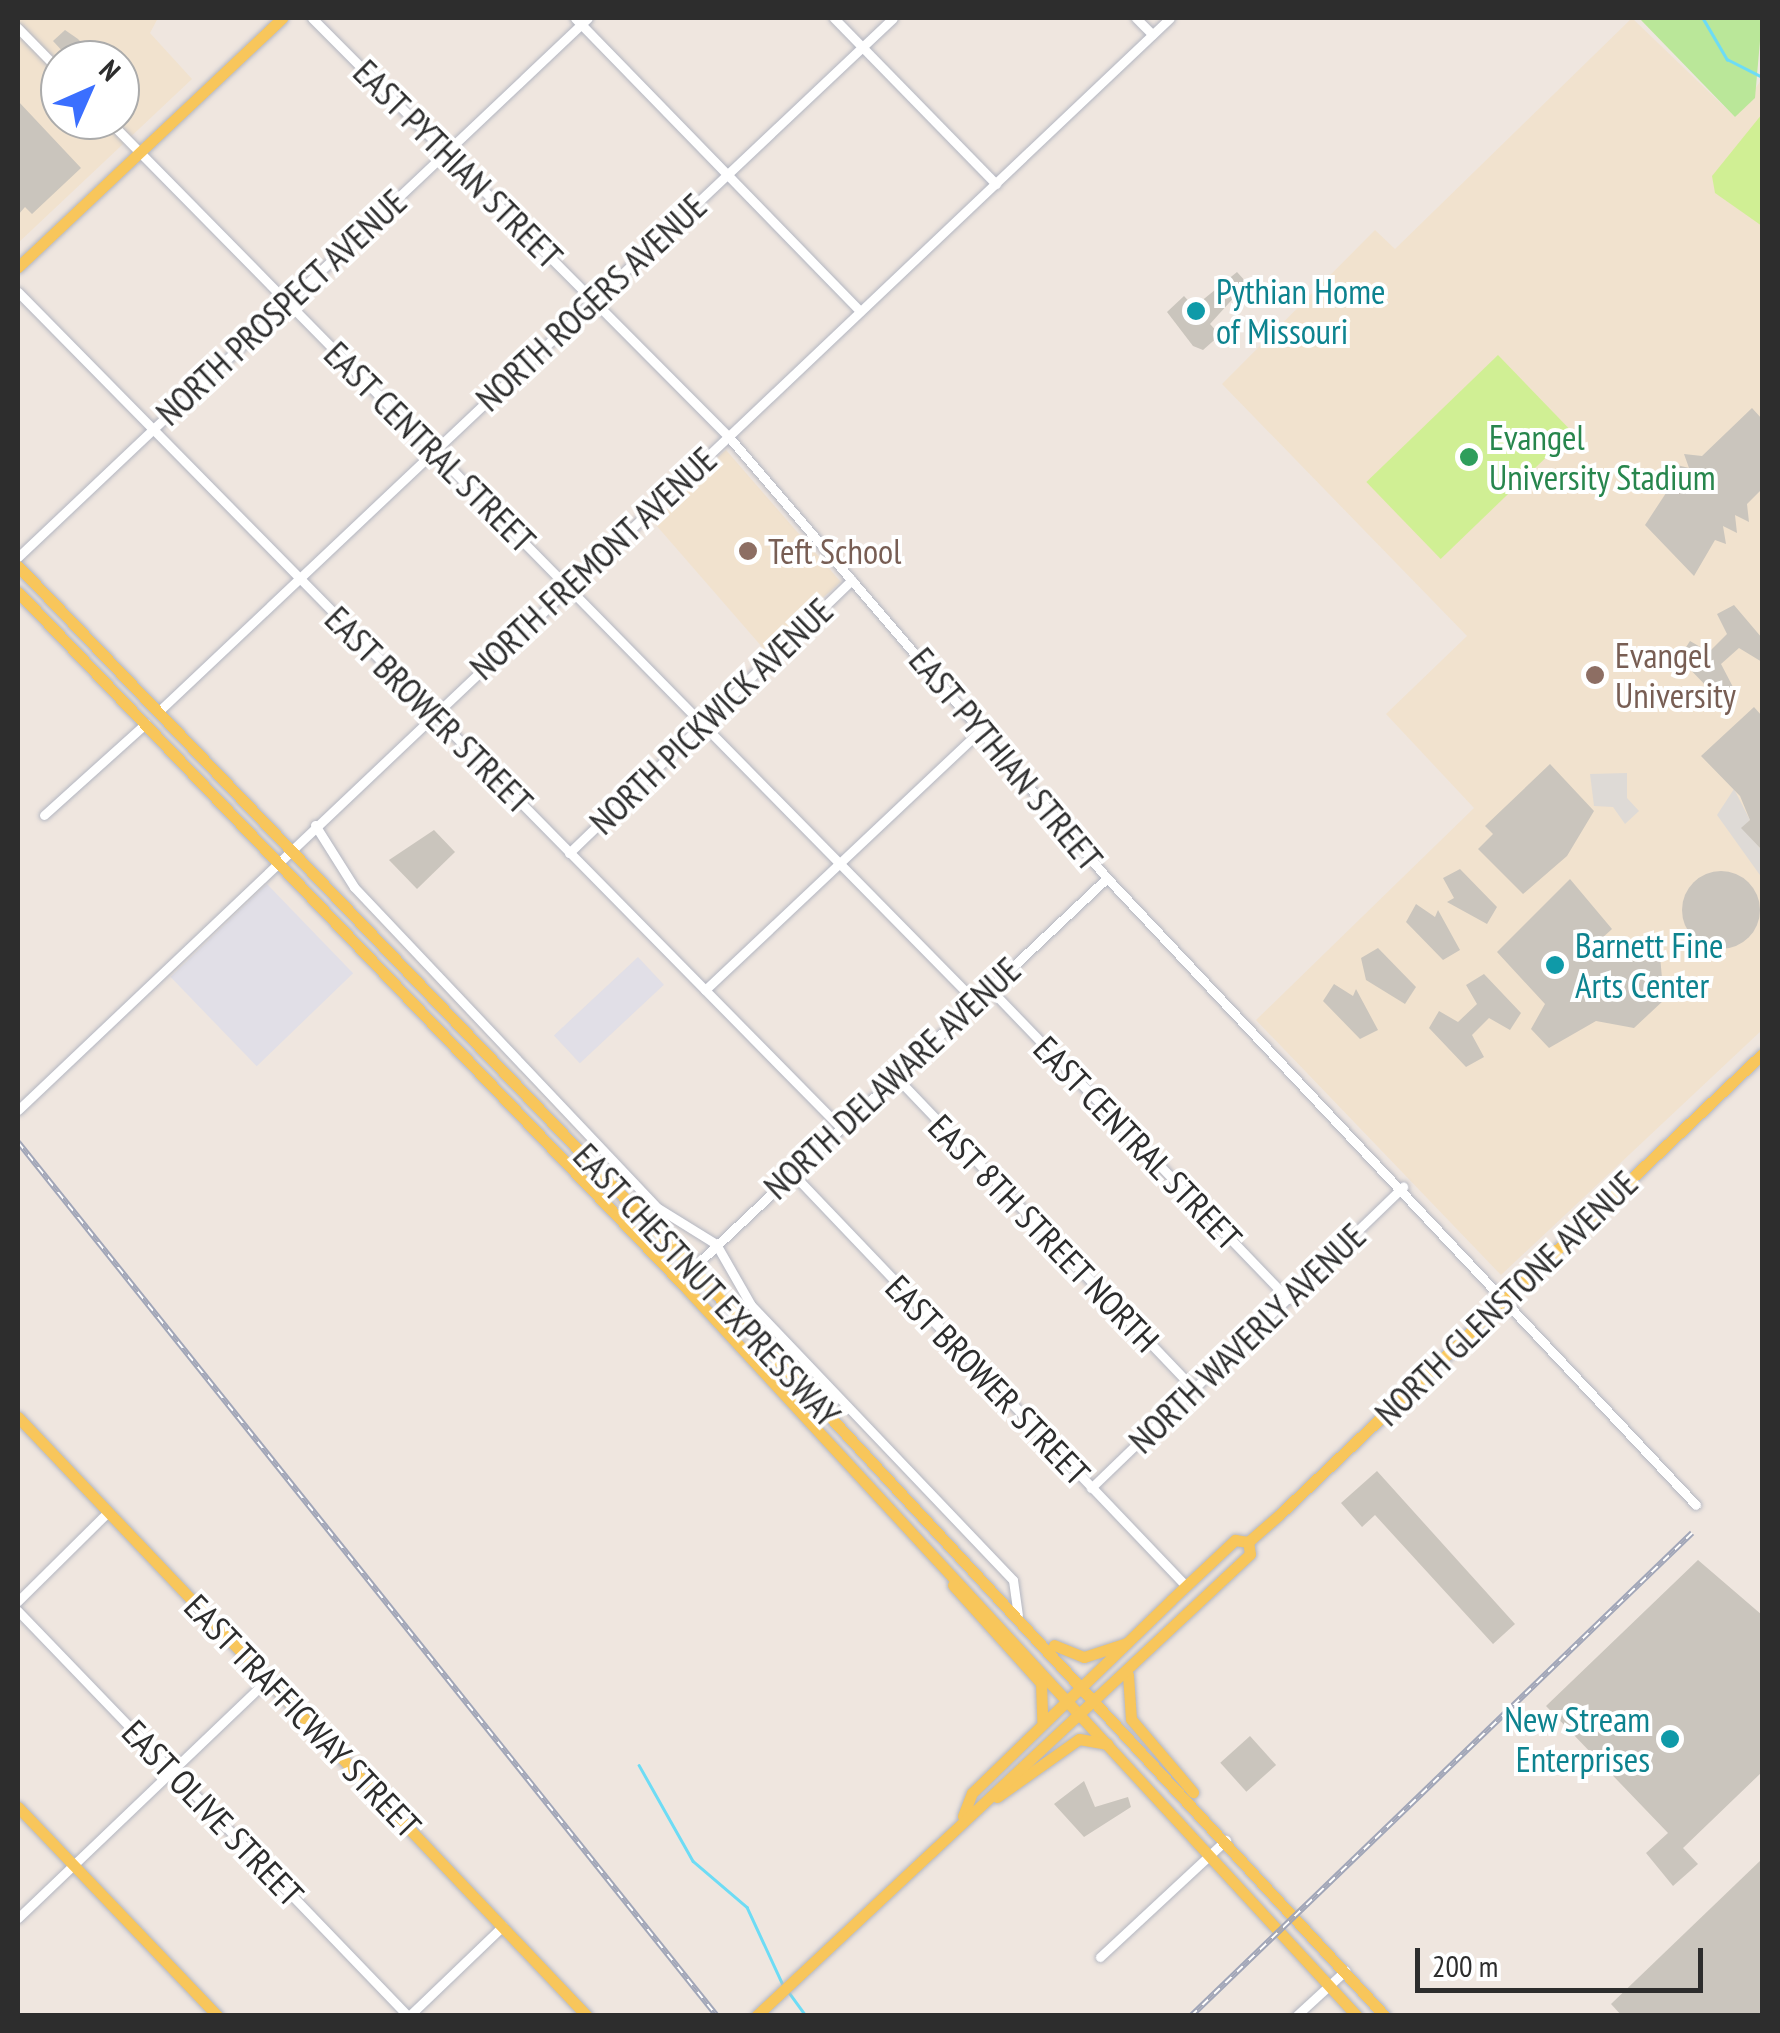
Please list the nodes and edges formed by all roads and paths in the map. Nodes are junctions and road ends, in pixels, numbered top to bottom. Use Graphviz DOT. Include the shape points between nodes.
graph roads {
  1 [pos="282,18"];
  2 [pos="312,18"];
  3 [pos="834,18"];
  4 [pos="893,18"];
  5 [pos="1136,18"];
  6 [pos="1170,18"];
  7 [pos="581,20"];
  8 [pos="18,28"];
  9 [pos="1152,34"];
  10 [pos="862,46"];
  11 [pos="40,51"];
  12 [pos="128,140"];
  13 [pos="447,151"];
  14 [pos="140,152"];
  15 [pos="728,173"];
  16 [pos="996,184"];
  17 [pos="18,267"];
  18 [pos="18,292"];
  19 [pos="594,301"];
  20 [pos="286,302"];
  21 [pos="860,311"];
  22 [pos="152,429"];
  23 [pos="728,436"];
  24 [pos="432,450"];
  25 [pos="18,556"];
  26 [pos="18,566"];
  27 [pos="299,578"];
  28 [pos="852,580"];
  29 [pos="568,588"];
  30 [pos="18,592"];
  31 [pos="158,711"];
  32 [pos="433,712"];
  33 [pos="146,723"];
  34 [pos="701,727"];
  35 [pos="982,729"];
  36 [pos="44,815"];
  37 [pos="315,825"];
  38 [pos="292,848"];
  39 [pos="569,852"];
  40 [pos="280,859"];
  41 [pos="839,866"];
  42 [pos="1106,878"];
  43 [pos="988,987"];
  44 [pos="704,990"];
  45 [pos="973,999"];
  46 [pos="1762,1054"];
  47 [pos="895,1076"];
  48 [pos="18,1110"];
  49 [pos="840,1127"];
  50 [pos="792,1174"];
  51 [pos="1404,1187"];
  52 [pos="716,1244"];
  53 [pos="692,1268"];
  54 [pos="679,1280"];
  55 [pos="1507,1296"];
  56 [pos="1288,1299"];
  57 [pos="1194,1389"];
  58 [pos="18,1417"];
  59 [pos="1090,1488"];
  60 [pos="1696,1505"];
  61 [pos="108,1512"];
  62 [pos="1248,1542"];
  63 [pos="926,1545"];
  64 [pos="1186,1586"];
  65 [pos="18,1601"];
  66 [pos="18,1611"];
  67 [pos="1018,1615"];
  68 [pos="1034,1631"];
  69 [pos="1127,1643"];
  70 [pos="1133,1666"];
  71 [pos="268,1679"];
  72 [pos="1084,1684"];
  73 [pos="1070,1698"];
  74 [pos="1098,1700"];
  75 [pos="1083,1712"];
  76 [pos="1035,1732"];
  77 [pos="1116,1749"];
  78 [pos="172,1771"];
  79 [pos="986,1803"];
  80 [pos="18,1806"];
  81 [pos="962,1816"];
  82 [pos="1227,1840"];
  83 [pos="1211,1854"];
  84 [pos="72,1864"];
  85 [pos="18,1918"];
  86 [pos="503,1926"];
  87 [pos="1100,1957"];
  88 [pos="1345,1971"];
  89 [pos="1330,1984"];
  90 [pos="218,2016"];
  91 [pos="409,2016"];
  92 [pos="587,2016"];
  93 [pos="756,2016"];
  94 [pos="1296,2016"];
  95 [pos="1357,2016"];
  96 [pos="1385,2016"];
  1 -- 14 [label="main road"];
  2 -- 13 [label="street, EAST PYTHIAN STREET"];
  3 -- 10 [label="street"];
  4 -- 10 [label="street, NORTH ROGERS AVENUE"];
  5 -- 9 [label="street"];
  6 -- 9 [label="street, NORTH FREMONT AVENUE"];
  7 -- 13 [label="street, NORTH PROSPECT AVENUE"];
  7 -- 15 [label="street"];
  8 -- 11 [label="street"];
  9 -- 16 [label="street, NORTH FREMONT AVENUE"];
  10 -- 15 [label="street, NORTH ROGERS AVENUE"];
  10 -- 16 [label="street"];
  12 -- 14 [label="street, EAST CENTRAL STREET"];
  13 -- 19 [label="street, EAST PYTHIAN STREET"];
  13 -- 20 [label="street, NORTH PROSPECT AVENUE"];
  14 -- 17 [label="main road"];
  14 -- 20 [label="street, EAST CENTRAL STREET"];
  15 -- 19 [label="street, NORTH ROGERS AVENUE"];
  15 -- 21 [label="street"];
  16 -- 21 [label="street, NORTH FREMONT AVENUE"];
  18 -- 22 [label="street, EAST BROWER STREET"];
  19 -- 23 [label="street, EAST PYTHIAN STREET"];
  19 -- 24 [label="street, NORTH ROGERS AVENUE"];
  20 -- 22 [label="street, NORTH PROSPECT AVENUE"];
  20 -- 24 [label="street, EAST CENTRAL STREET"];
  21 -- 23 [label="street, NORTH FREMONT AVENUE"];
  22 -- 25 [label="street, NORTH PROSPECT AVENUE"];
  22 -- 27 [label="street, EAST BROWER STREET"];
  23 -- 28 [label="street, EAST PYTHIAN STREET"];
  23 -- 29 [label="street, NORTH FREMONT AVENUE"];
  24 -- 27 [label="street, NORTH ROGERS AVENUE"];
  24 -- 29 [label="street, EAST CENTRAL STREET"];
  26 -- 31 [label="main road, EAST CHESTNUT EXPRESSWAY"];
  27 -- 31 [label="street, NORTH ROGERS AVENUE"];
  27 -- 32 [label="street, EAST BROWER STREET"];
  28 -- 34 [label="street, NORTH PICKWICK AVENUE"];
  28 -- 35 [label="street, EAST PYTHIAN STREET"];
  29 -- 32 [label="street, NORTH FREMONT AVENUE"];
  29 -- 34 [label="street, EAST CENTRAL STREET"];
  30 -- 33 [label="main road, EAST CHESTNUT EXPRESSWAY"];
  31 -- 38 [label="main road, EAST CHESTNUT EXPRESSWAY"];
  32 -- 37 [label="street, NORTH FREMONT AVENUE"];
  32 -- 39 [label="street, EAST BROWER STREET"];
  33 -- 36 [label="street"];
  33 -- 40 [label="main road, EAST CHESTNUT EXPRESSWAY"];
  34 -- 39 [label="street, NORTH PICKWICK AVENUE"];
  34 -- 41 [label="street, EAST CENTRAL STREET"];
  35 -- 41 [label="street"];
  35 -- 42 [label="street, EAST PYTHIAN STREET"];
  37 -- 38 [label="street, NORTH FREMONT AVENUE"];
  37 -- 52 [label="street" via="354,887 658,1208"];
  38 -- 40 [label="street, NORTH FREMONT AVENUE"];
  38 -- 53 [label="main road, EAST CHESTNUT EXPRESSWAY"];
  39 -- 44 [label="street, EAST BROWER STREET"];
  40 -- 48 [label="street, NORTH FREMONT AVENUE"];
  40 -- 54 [label="main road, EAST CHESTNUT EXPRESSWAY"];
  41 -- 44 [label="street"];
  41 -- 45 [label="street, EAST CENTRAL STREET"];
  42 -- 43 [label="street, NORTH DELAWARE AVENUE"];
  42 -- 51 [label="street, EAST PYTHIAN STREET"];
  43 -- 45 [label="street, NORTH DELAWARE AVENUE"];
  43 -- 56 [label="street, EAST CENTRAL STREET"];
  44 -- 49 [label="street, EAST BROWER STREET"];
  45 -- 47 [label="street, NORTH DELAWARE AVENUE"];
  46 -- 55 [label="main road, NORTH GLENSTONE AVENUE"];
  47 -- 49 [label="street, NORTH DELAWARE AVENUE"];
  47 -- 57 [label="street, EAST 8TH STREET NORTH"];
  49 -- 50 [label="street, NORTH DELAWARE AVENUE"];
  50 -- 52 [label="street, NORTH DELAWARE AVENUE"];
  50 -- 59 [label="street, EAST BROWER STREET"];
  51 -- 55 [label="street, EAST PYTHIAN STREET"];
  51 -- 56 [label="street, NORTH WAVERLY AVENUE"];
  52 -- 53 [label="street, NORTH DELAWARE AVENUE"];
  52 -- 67 [label="street" via="751,1305 1013,1580"];
  53 -- 54 [label="street, NORTH DELAWARE AVENUE"];
  53 -- 67 [label="main road, EAST CHESTNUT EXPRESSWAY"];
  54 -- 63 [label="main road, EAST CHESTNUT EXPRESSWAY"];
  55 -- 60 [label="street, EAST PYTHIAN STREET"];
  55 -- 62 [label="main road, NORTH GLENSTONE AVENUE"];
  56 -- 57 [label="street, NORTH WAVERLY AVENUE"];
  57 -- 59 [label="street, NORTH WAVERLY AVENUE"];
  58 -- 61 [label="main road, EAST TRAFFICWAY STREET"];
  59 -- 64 [label="street, EAST BROWER STREET"];
  61 -- 65 [label="street"];
  61 -- 71 [label="main road, EAST TRAFFICWAY STREET"];
  62 -- 64 [label="main road, NORTH GLENSTONE AVENUE" via="1235,1540"];
  62 -- 70 [label="main road, NORTH GLENSTONE AVENUE" via="1250,1554"];
  63 -- 73 [label="main road, EAST CHESTNUT EXPRESSWAY"];
  63 -- 76 [label="main road" via="1041,1683 1048,1708"];
  64 -- 69 [label="main road, NORTH GLENSTONE AVENUE"];
  66 -- 78 [label="street, EAST OLIVE STREET"];
  67 -- 68 [label="main road, EAST CHESTNUT EXPRESSWAY"];
  68 -- 69 [label="main road" via="1073,1656"];
  68 -- 72 [label="main road, EAST CHESTNUT EXPRESSWAY"];
  69 -- 72 [label="main road, NORTH GLENSTONE AVENUE"];
  70 -- 74 [label="main road, NORTH GLENSTONE AVENUE"];
  70 -- 82 [label="main road" via="1123,1688 1132,1719"];
  71 -- 78 [label="street"];
  71 -- 86 [label="main road, EAST TRAFFICWAY STREET"];
  72 -- 73 [label="main road, NORTH GLENSTONE AVENUE"];
  72 -- 74 [label="main road, EAST CHESTNUT EXPRESSWAY"];
  73 -- 75 [label="main road, EAST CHESTNUT EXPRESSWAY"];
  73 -- 76 [label="main road, NORTH GLENSTONE AVENUE"];
  74 -- 75 [label="main road, NORTH GLENSTONE AVENUE"];
  74 -- 82 [label="main road, EAST CHESTNUT EXPRESSWAY"];
  75 -- 77 [label="main road, EAST CHESTNUT EXPRESSWAY"];
  75 -- 79 [label="main road, NORTH GLENSTONE AVENUE"];
  76 -- 81 [label="main road, NORTH GLENSTONE AVENUE" via="972,1792"];
  77 -- 79 [label="main road" via="1079,1739"];
  77 -- 83 [label="main road, EAST CHESTNUT EXPRESSWAY"];
  78 -- 84 [label="street"];
  78 -- 91 [label="street, EAST OLIVE STREET"];
  79 -- 81 [label="main road, NORTH GLENSTONE AVENUE"];
  80 -- 84 [label="main road"];
  81 -- 93 [label="main road, NORTH GLENSTONE AVENUE"];
  82 -- 83 [label="street"];
  82 -- 88 [label="main road, EAST CHESTNUT EXPRESSWAY"];
  83 -- 87 [label="street"];
  83 -- 89 [label="main road, EAST CHESTNUT EXPRESSWAY"];
  84 -- 85 [label="street"];
  84 -- 90 [label="main road"];
  86 -- 91 [label="street"];
  86 -- 92 [label="main road, EAST TRAFFICWAY STREET"];
  88 -- 89 [label="street"];
  88 -- 96 [label="main road, EAST CHESTNUT EXPRESSWAY"];
  89 -- 94 [label="street"];
  89 -- 95 [label="main road, EAST CHESTNUT EXPRESSWAY"];
}
